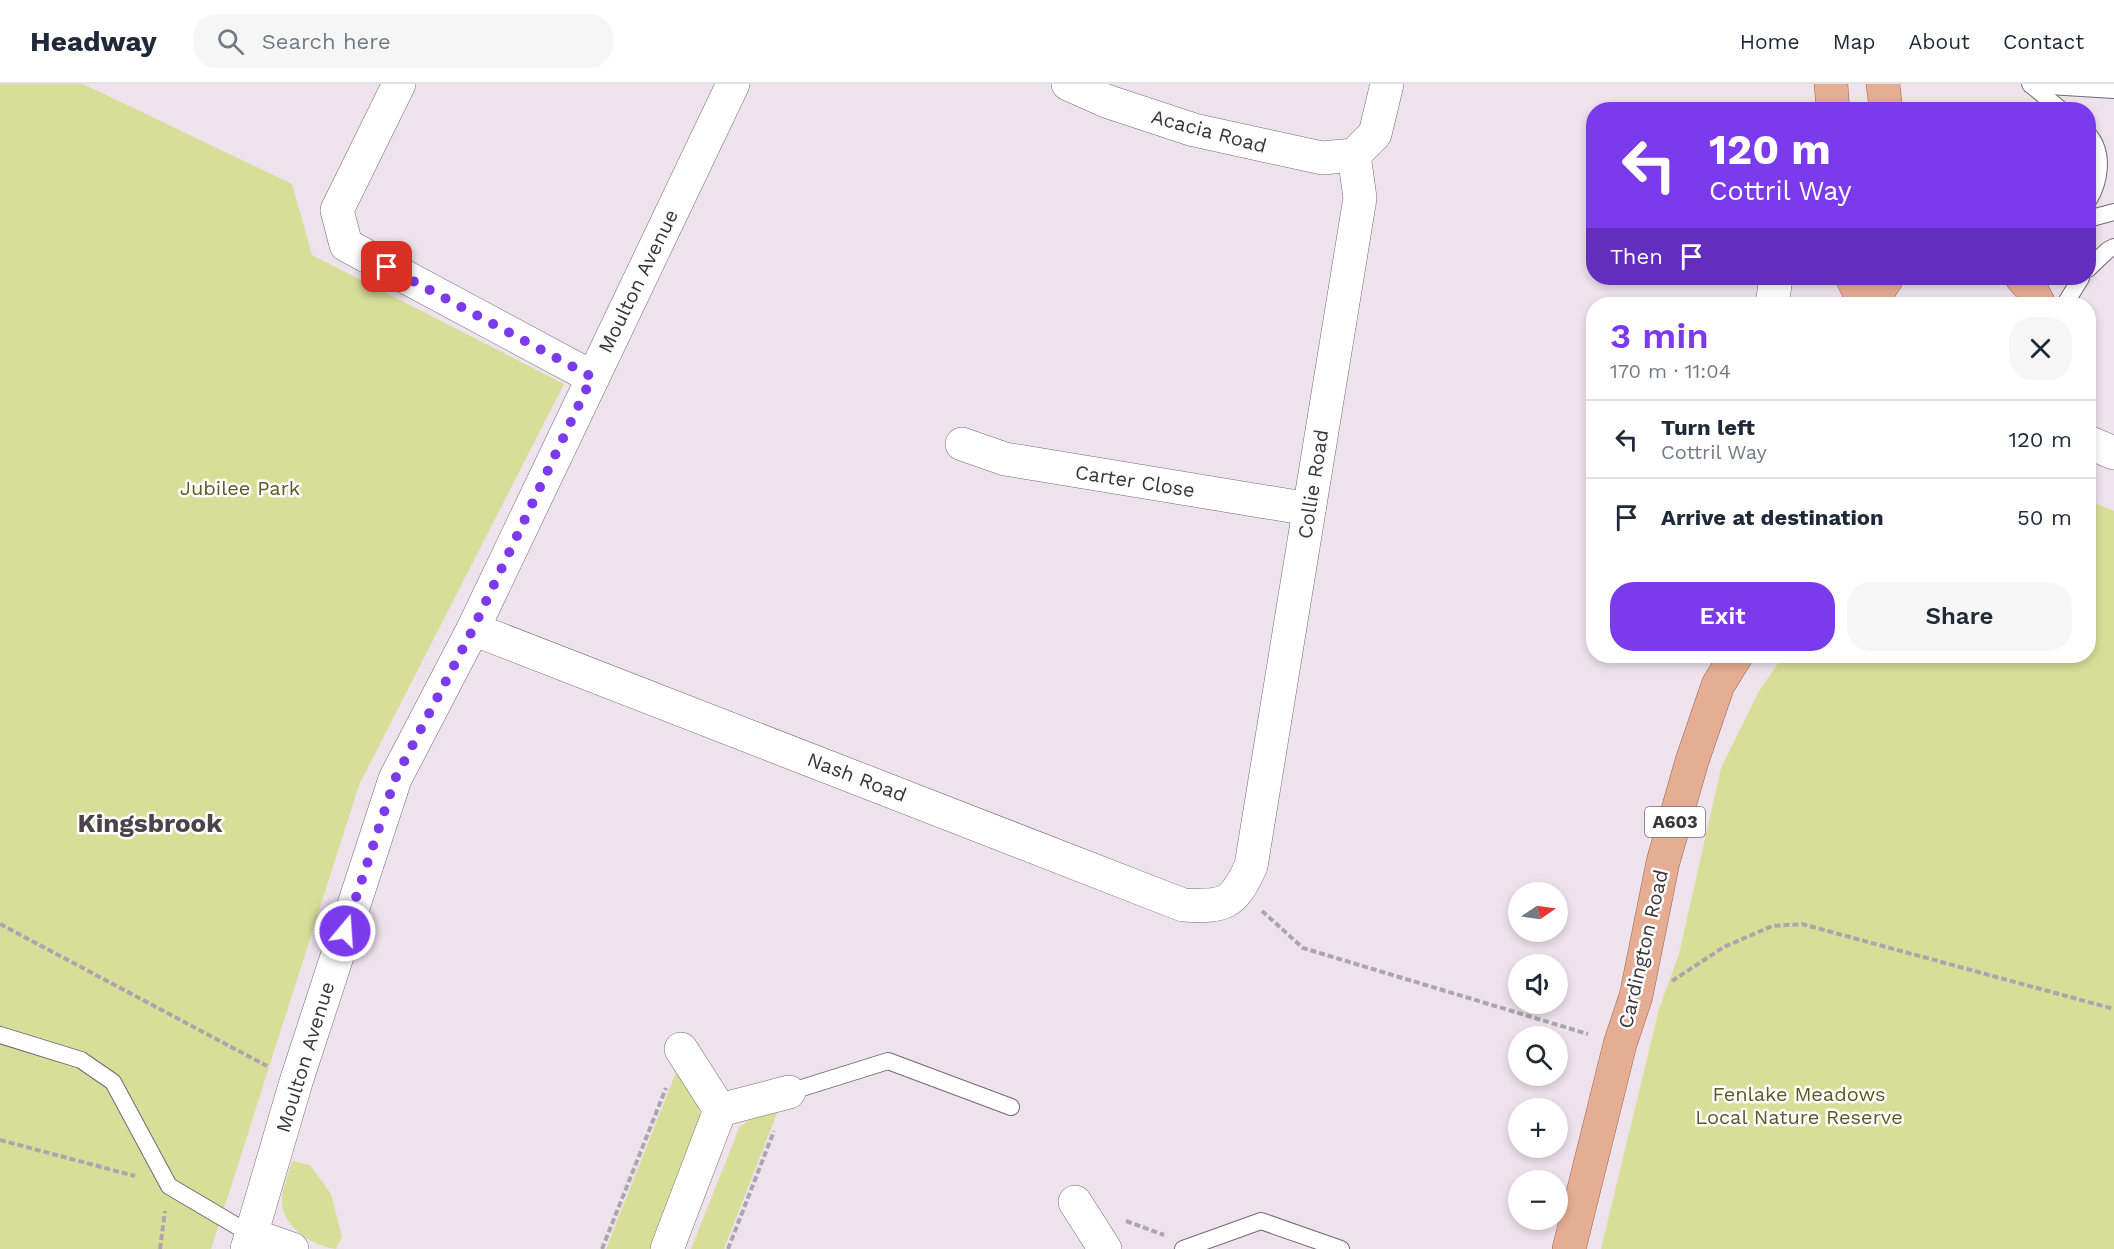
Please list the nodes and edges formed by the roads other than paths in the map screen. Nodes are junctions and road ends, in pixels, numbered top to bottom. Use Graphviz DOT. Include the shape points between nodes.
graph roads {
  1 [pos="399,84"];
  2 [pos="733,84"];
  3 [pos="1068,84"];
  4 [pos="1387,84"];
  5 [pos="1831,84"];
  6 [pos="1883,84"];
  7 [pos="2030,85"];
  8 [pos="2114,90"];
  9 [pos="1832,102"];
  10 [pos="1885,102"];
  11 [pos="2051,102"];
  12 [pos="2096,151"];
  13 [pos="1354,155"];
  14 [pos="2096,184"];
  15 [pos="2114,212"];
  16 [pos="2096,217"];
  17 [pos="2114,247"];
  18 [pos="2096,261"];
  19 [pos="1882,285"];
  20 [pos="1872,297"];
  21 [pos="592,377"];
  22 [pos="962,444"];
  23 [pos="2096,445"];
  24 [pos="2114,453"];
  25 [pos="1309,509"];
  26 [pos="473,629"];
  27 [pos="1732,663"];
  28 [pos="1240,891"];
  29 [pos="0,1035"];
  30 [pos="681,1049"];
  31 [pos="789,1092"];
  32 [pos="1011,1107"];
  33 [pos="720,1110"];
  34 [pos="1075,1202"];
  35 [pos="250,1242"];
  36 [pos="292,1249"];
  37 [pos="667,1249"];
  38 [pos="1105,1249"];
  39 [pos="1183,1249"];
  40 [pos="1341,1249"];
  41 [pos="1569,1249"];
  1 -- 21 [label="street" via="337,210 345,245"];
  2 -- 21 [label="street, Moulton Avenue"];
  3 -- 13 [label="street, Acacia Road" via="1194,130 1322,158"];
  4 -- 13 [label="street" via="1375,134"];
  5 -- 9 [label="main road"];
  6 -- 10 [label="main road"];
  7 -- 8 [label="lane"];
  7 -- 11 [label="lane"];
  12 -- 14 [label="lane" via="2100,165"];
  13 -- 25 [label="street, Collie Road" via="1360,198"];
  15 -- 16 [label="lane"];
  17 -- 18 [label="lane"];
  19 -- 20 [label="main road"];
  21 -- 26 [label="street, Moulton Avenue"];
  22 -- 25 [label="street, Carter Close" via="1005,459"];
  23 -- 24 [label="street"];
  25 -- 28 [label="street, Collie Road" via="1251,866"];
  26 -- 28 [label="street, Nash Road" via="1183,905 1215,907"];
  26 -- 35 [label="street, Moulton Avenue" via="395,779 296,1082"];
  27 -- 41 [label="main road, Cardington Road / A603" via="1718,685 1663,862 1635,996"];
  29 -- 35 [label="lane" via="81,1060 112,1082 170,1186"];
  30 -- 33 [label="street"];
  31 -- 32 [label="lane" via="888,1060"];
  31 -- 33 [label="street"];
  33 -- 37 [label="street"];
  34 -- 38 [label="street"];
  35 -- 36 [label="street"];
  39 -- 40 [label="lane" via="1261,1221"];
}
